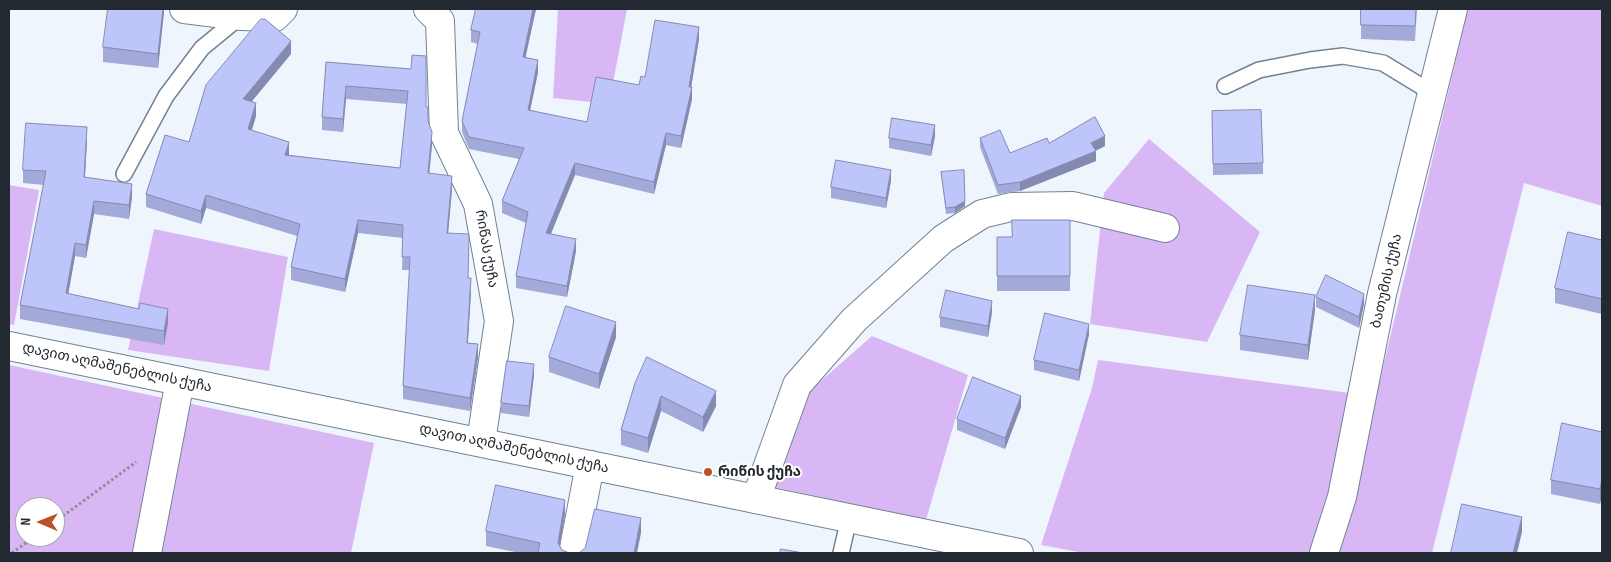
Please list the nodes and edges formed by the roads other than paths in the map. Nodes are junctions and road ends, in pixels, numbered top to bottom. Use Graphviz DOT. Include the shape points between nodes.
graph roads {
  1 [pos="184,9"];
  2 [pos="283,9"];
  3 [pos="428,9"];
  4 [pos="1453,9"];
  5 [pos="240,16"];
  6 [pos="1225,86"];
  7 [pos="1434,94"];
  8 [pos="124,174"];
  9 [pos="1165,228"];
  10 [pos="9,346"];
  11 [pos="180,381"];
  12 [pos="481,442"];
  13 [pos="590,465"];
  14 [pos="756,499"];
  15 [pos="849,518"];
  16 [pos="147,553"];
  17 [pos="573,553"];
  18 [pos="841,553"];
  19 [pos="1014,553"];
  20 [pos="1324,553"];
  1 -- 5 [label="street"];
  2 -- 5 [label="street" via="275,17"];
  3 -- 12 [label="street, რიწას ქუჩა" via="440,21 444,133 478,204 499,321"];
  4 -- 7 [label="street, ბათუმის ქუჩა"];
  5 -- 8 [label="lane" via="202,48 166,96"];
  6 -- 7 [label="lane" via="1259,70 1343,56 1382,63"];
  7 -- 20 [label="street, ბათუმის ქუჩა" via="1382,294 1342,497"];
  9 -- 14 [label="street" via="1073,206 1012,207 982,214 943,240 854,320 797,385"];
  10 -- 11 [label="street, დავით აღმაშენებლის ქუჩა"];
  11 -- 12 [label="street, დავით აღმაშენებლის ქუჩა"];
  11 -- 16 [label="street"];
  12 -- 13 [label="street, დავით აღმაშენებლის ქუჩა"];
  13 -- 14 [label="street, დავით აღმაშენებლის ქუჩა"];
  13 -- 17 [label="street"];
  14 -- 15 [label="street, დავით აღმაშენებლის ქუჩა"];
  15 -- 18 [label="lane"];
  15 -- 19 [label="street, დავით აღმაშენებლის ქუჩა"];
}
